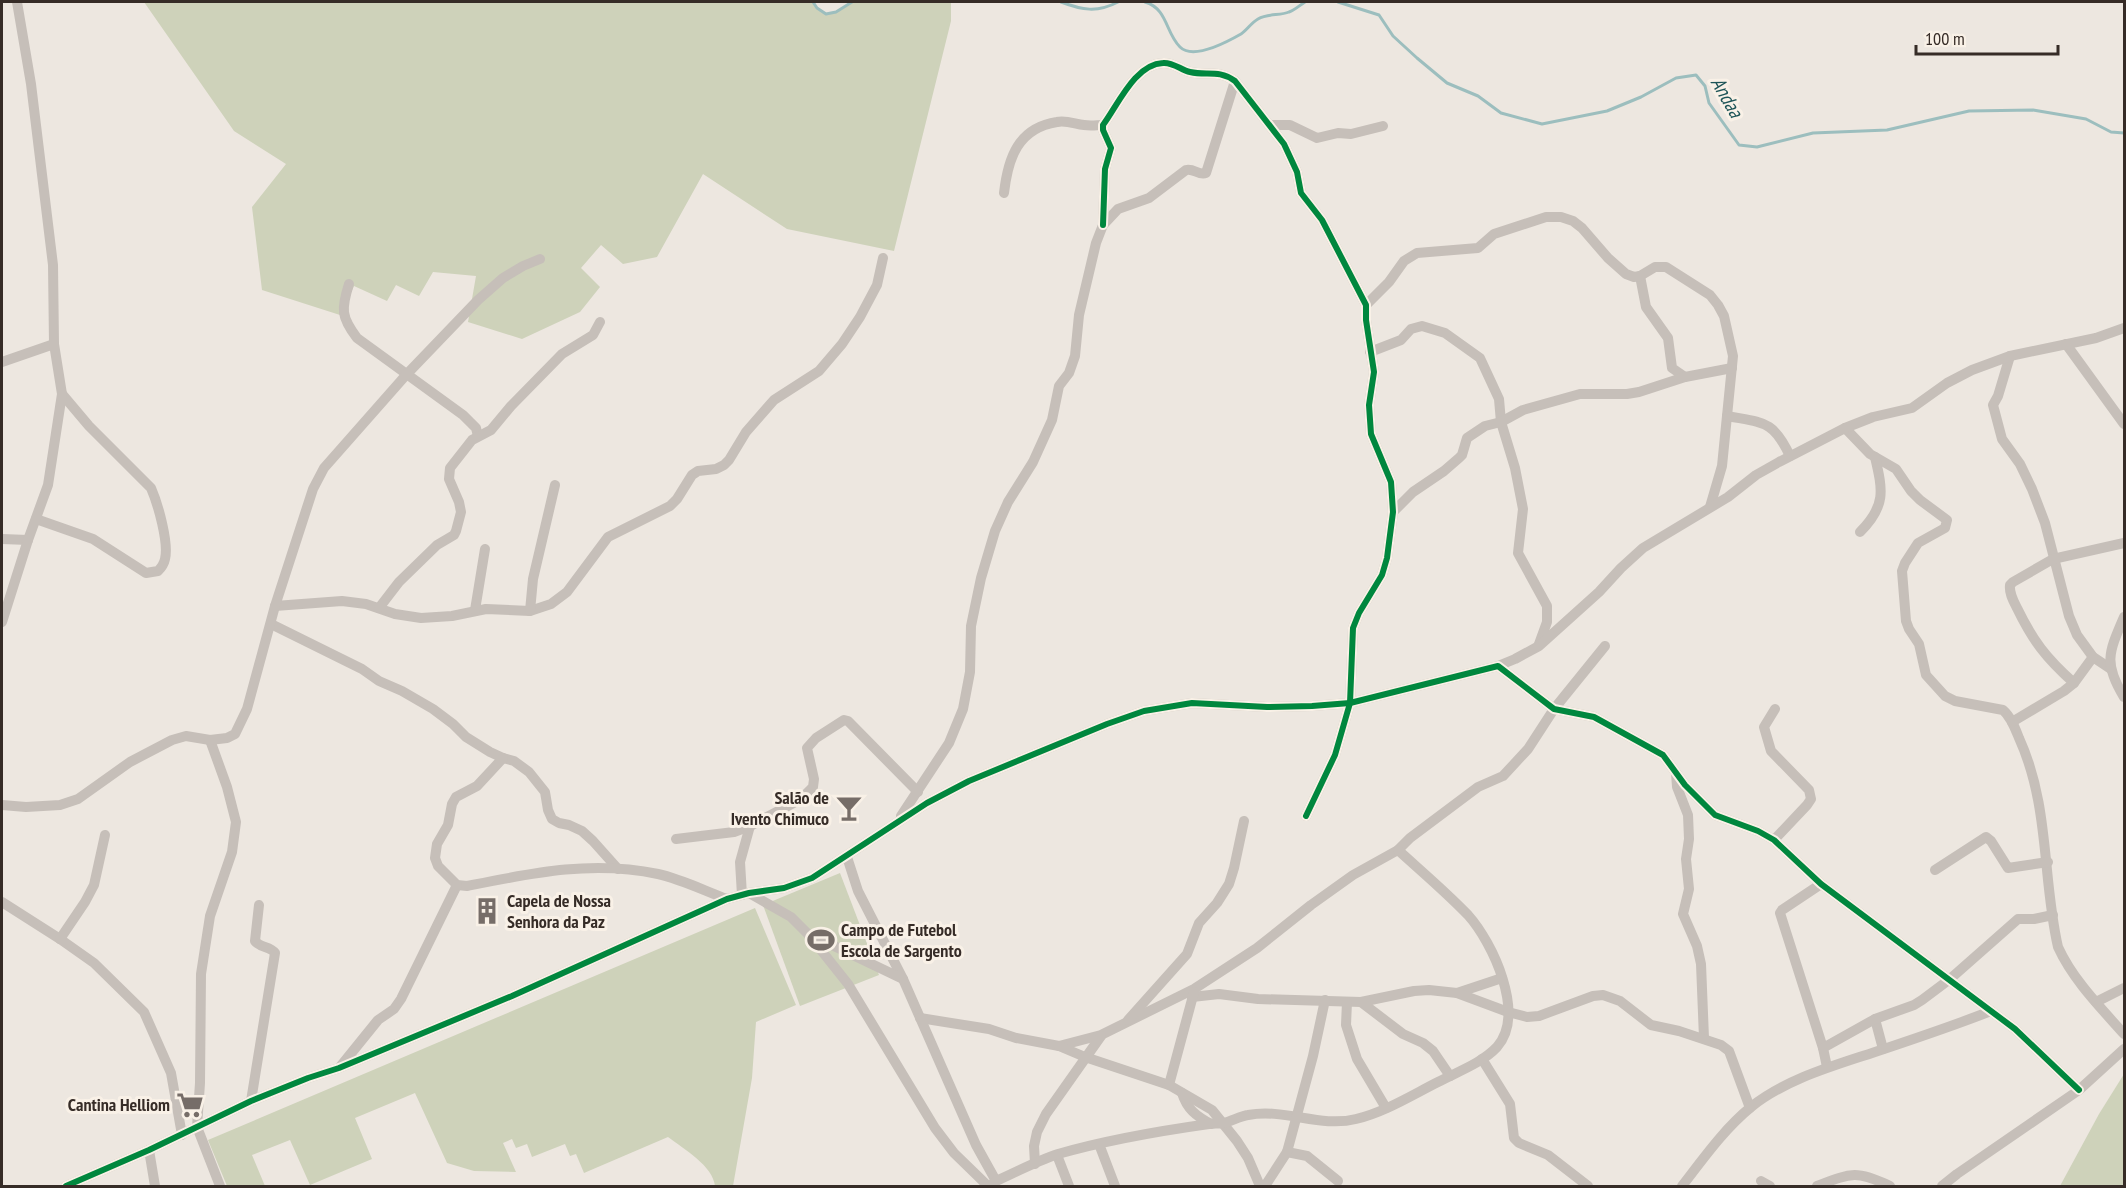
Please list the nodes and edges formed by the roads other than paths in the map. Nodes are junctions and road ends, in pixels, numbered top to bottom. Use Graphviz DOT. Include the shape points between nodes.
graph roads {
  1 [pos="17,2"];
  2 [pos="1235,81"];
  3 [pos="1103,125"];
  4 [pos="1270,125"];
  5 [pos="1383,126"];
  6 [pos="1004,193"];
  7 [pos="1103,225"];
  8 [pos="884,258"];
  9 [pos="540,259"];
  10 [pos="1640,276"];
  11 [pos="349,284"];
  12 [pos="1365,305"];
  13 [pos="600,322"];
  14 [pos="2124,328"];
  15 [pos="54,344"];
  16 [pos="2066,344"];
  17 [pos="1370,352"];
  18 [pos="2010,356"];
  19 [pos="2,362"];
  20 [pos="1732,368"];
  21 [pos="406,375"];
  22 [pos="1685,377"];
  23 [pos="62,394"];
  24 [pos="1727,416"];
  25 [pos="1501,422"];
  26 [pos="2124,424"];
  27 [pos="1845,428"];
  28 [pos="478,436"];
  29 [pos="1790,456"];
  30 [pos="1875,458"];
  31 [pos="555,485"];
  32 [pos="1710,507"];
  33 [pos="1393,512"];
  34 [pos="36,519"];
  35 [pos="1860,532"];
  36 [pos="2,539"];
  37 [pos="28,540"];
  38 [pos="2124,543"];
  39 [pos="484,549"];
  40 [pos="2053,558"];
  41 [pos="275,606"];
  42 [pos="379,608"];
  43 [pos="475,610"];
  44 [pos="530,611"];
  45 [pos="2124,617"];
  46 [pos="2,622"];
  47 [pos="271,624"];
  48 [pos="1539,645"];
  49 [pos="1605,646"];
  50 [pos="2093,657"];
  51 [pos="1498,666"];
  52 [pos="2111,669"];
  53 [pos="2074,683"];
  54 [pos="2124,697"];
  55 [pos="1350,703"];
  56 [pos="1554,709"];
  57 [pos="1775,709"];
  58 [pos="2012,722"];
  59 [pos="210,740"];
  60 [pos="503,758"];
  61 [pos="1676,772"];
  62 [pos="918,792"];
  63 [pos="2,805"];
  64 [pos="1306,816"];
  65 [pos="1244,821"];
  66 [pos="897,822"];
  67 [pos="750,826"];
  68 [pos="105,835"];
  69 [pos="676,839"];
  70 [pos="1774,840"];
  71 [pos="1398,850"];
  72 [pos="847,857"];
  73 [pos="2048,862"];
  74 [pos="618,869"];
  75 [pos="1935,870"];
  76 [pos="1821,884"];
  77 [pos="457,885"];
  78 [pos="746,894"];
  79 [pos="727,899"];
  80 [pos="2,902"];
  81 [pos="259,905"];
  82 [pos="2053,915"];
  83 [pos="809,935"];
  84 [pos="60,939"];
  85 [pos="1502,978"];
  86 [pos="903,979"];
  87 [pos="1950,979"];
  88 [pos="2124,988"];
  89 [pos="1193,993"];
  90 [pos="1457,993"];
  91 [pos="1325,1000"];
  92 [pos="1347,1002"];
  93 [pos="1361,1002"];
  94 [pos="2096,1002"];
  95 [pos="1992,1011"];
  96 [pos="1508,1012"];
  97 [pos="920,1018"];
  98 [pos="1875,1019"];
  99 [pos="1121,1027"];
  100 [pos="2124,1034"];
  101 [pos="1101,1035"];
  102 [pos="1704,1038"];
  103 [pos="1059,1046"];
  104 [pos="1823,1048"];
  105 [pos="1883,1049"];
  106 [pos="2124,1049"];
  107 [pos="1085,1057"];
  108 [pos="1482,1059"];
  109 [pos="1827,1067"];
  110 [pos="339,1068"];
  111 [pos="1450,1076"];
  112 [pos="1168,1085"];
  113 [pos="2079,1090"];
  114 [pos="1182,1093"];
  115 [pos="251,1101"];
  116 [pos="1386,1108"];
  117 [pos="1750,1108"];
  118 [pos="1298,1116"];
  119 [pos="1223,1123"];
  120 [pos="1211,1124"];
  121 [pos="196,1127"];
  122 [pos="182,1135"];
  123 [pos="1099,1144"];
  124 [pos="149,1150"];
  125 [pos="1287,1152"];
  126 [pos="1057,1155"];
  127 [pos="1035,1164"];
  128 [pos="1957,1174"];
  129 [pos="1338,1180"];
  130 [pos="991,1185"];
  131 [pos="66,1186"];
  132 [pos="155,1186"];
  133 [pos="220,1186"];
  134 [pos="1069,1186"];
  135 [pos="1115,1186"];
  136 [pos="1263,1186"];
  137 [pos="1588,1186"];
  138 [pos="1682,1186"];
  139 [pos="1817,1186"];
  140 [pos="1890,1186"];
  141 [pos="1942,1186"];
  142 [pos="1954,1186"];
  1 -- 15 [label="street" via="53,265"];
  2 -- 3 [label="street" via="1169,63 1151,66 1133,80"];
  2 -- 4 [label="street"];
  2 -- 7 [label="street" via="1206,173 1186,170 1149,198 1118,210"];
  3 -- 6 [label="street" via="1058,122 1036,127 1014,151"];
  3 -- 7 [label="street" via="1111,148 1105,169"];
  4 -- 5 [label="street" via="1290,125 1317,138"];
  4 -- 12 [label="street" via="1291,158 1301,193 1322,220"];
  7 -- 62 [label="street" via="1069,373 1059,386 1052,420 1033,462 995,531 981,578 969,639 970,672 963,709 949,743"];
  8 -- 44 [label="street" via="876,285 842,344 819,370 774,399 724,465 698,471 670,506 608,537 567,592 551,604"];
  9 -- 21 [label="street" via="503,278"];
  10 -- 12 [label="street" via="1626,274 1573,221 1546,217 1494,234 1478,248 1418,253 1404,261"];
  10 -- 20 [label="street" via="1655,267 1666,267 1710,295 1724,316"];
  10 -- 22 [label="street" via="1646,307 1668,338 1672,368"];
  11 -- 21 [label="street" via="343,303 347,325 357,339"];
  12 -- 17 [label="street"];
  13 -- 28 [label="street" via="589,338 562,354 491,430"];
  14 -- 16 [label="street"];
  15 -- 19 [label="street"];
  15 -- 23 [label="street"];
  16 -- 18 [label="street"];
  16 -- 26 [label="street"];
  17 -- 25 [label="street" via="1401,340 1418,327 1445,333 1480,358 1499,399"];
  17 -- 33 [label="street" via="1374,372 1369,405 1371,434 1391,482"];
  18 -- 27 [label="street" via="1958,377 1905,411"];
  18 -- 40 [label="street" via="1994,407 2002,440 2032,489"];
  20 -- 22 [label="street"];
  20 -- 24 [label="street"];
  21 -- 28 [label="street" via="463,415 476,428"];
  21 -- 41 [label="street" via="324,468"];
  22 -- 25 [label="street" via="1639,392 1580,394 1552,400"];
  23 -- 34 [label="street" via="48,485"];
  23 -- 34 [label="street" via="151,488 166,550 165,562 158,571 146,573 93,539"];
  24 -- 29 [label="street" via="1769,426"];
  24 -- 32 [label="street" via="1722,466"];
  25 -- 33 [label="street" via="1485,426 1467,438 1459,458"];
  25 -- 48 [label="street" via="1523,509 1518,553 1547,606 1547,622"];
  27 -- 29 [label="street"];
  27 -- 30 [label="street"];
  28 -- 42 [label="street" via="448,472 461,512 456,531 399,582"];
  29 -- 32 [label="street"];
  30 -- 35 [label="street" via="1881,495 1872,520"];
  30 -- 58 [label="street" via="1896,469 1911,491 1947,520 1945,528 1916,544 1902,571 1906,621 1919,644 1926,675 1945,696 2003,710"];
  31 -- 44 [label="street" via="533,579"];
  32 -- 48 [label="street" via="1643,548"];
  33 -- 55 [label="street" via="1382,575 1353,628"];
  34 -- 37 [label="street"];
  36 -- 37 [label="street"];
  37 -- 46 [label="street"];
  38 -- 40 [label="street"];
  39 -- 43 [label="street"];
  40 -- 50 [label="street" via="2077,635"];
  40 -- 53 [label="street" via="2013,582 2009,589 2029,634"];
  41 -- 42 [label="street" via="342,601"];
  41 -- 47 [label="street"];
  42 -- 43 [label="street" via="421,618"];
  43 -- 44 [label="street"];
  45 -- 52 [label="street" via="2109,658"];
  47 -- 59 [label="street" via="240,726 235,735"];
  47 -- 60 [label="street" via="402,691"];
  48 -- 51 [label="street"];
  49 -- 56 [label="street"];
  50 -- 52 [label="street"];
  50 -- 53 [label="street"];
  51 -- 55 [label="street"];
  51 -- 56 [label="street"];
  52 -- 54 [label="street"];
  53 -- 58 [label="street"];
  55 -- 64 [label="street" via="1335,755"];
  55 -- 66 [label="street" via="1267,707 1192,703 1144,711 969,781"];
  56 -- 61 [label="street" via="1594,717 1663,755"];
  56 -- 71 [label="street" via="1503,776 1478,787"];
  57 -- 70 [label="street" via="1764,727 1769,744 1809,790 1811,799"];
  58 -- 73 [label="street" via="2035,780"];
  59 -- 63 [label="street" via="186,736 172,740 130,762 78,799 60,805"];
  59 -- 121 [label="street" via="236,822 232,852 210,916 201,974 200,1105"];
  60 -- 74 [label="street" via="514,761 542,786 552,819 582,831"];
  60 -- 77 [label="street" via="477,786 456,797 448,825 437,844 438,866"];
  61 -- 70 [label="street" via="1714,815"];
  61 -- 102 [label="street" via="1677,787 1688,815 1689,889 1683,914 1701,964"];
  62 -- 66 [label="street"];
  62 -- 67 [label="street" via="843,720 807,748 814,779 810,792"];
  65 -- 99 [label="street" via="1231,877 1217,903 1199,923 1187,954"];
  66 -- 72 [label="street"];
  67 -- 69 [label="street" via="734,832"];
  67 -- 78 [label="street" via="740,862"];
  68 -- 84 [label="street" via="94,885"];
  70 -- 76 [label="street"];
  71 -- 85 [label="street" via="1468,915 1483,935"];
  71 -- 89 [label="street" via="1353,875"];
  72 -- 78 [label="street" via="812,878 784,888"];
  72 -- 86 [label="street" via="858,891"];
  73 -- 75 [label="street" via="2008,868 1986,837"];
  73 -- 82 [label="street"];
  74 -- 77 [label="street" via="554,869"];
  74 -- 79 [label="street" via="659,874"];
  76 -- 87 [label="street"];
  76 -- 104 [label="street" via="1780,913"];
  77 -- 110 [label="street" via="401,999 378,1020"];
  78 -- 79 [label="street"];
  78 -- 83 [label="street" via="791,917"];
  79 -- 110 [label="street" via="512,996"];
  80 -- 84 [label="street"];
  81 -- 115 [label="street" via="255,941 275,953"];
  82 -- 87 [label="street" via="2014,921"];
  82 -- 94 [label="street" via="2062,957"];
  83 -- 86 [label="street"];
  83 -- 130 [label="street" via="848,984 935,1128 954,1153"];
  84 -- 122 [label="street" via="94,963 144,1012 171,1073"];
  85 -- 90 [label="street"];
  85 -- 96 [label="street"];
  86 -- 97 [label="street"];
  87 -- 95 [label="street"];
  87 -- 98 [label="street" via="1914,1005"];
  88 -- 94 [label="street"];
  89 -- 91 [label="street"];
  89 -- 99 [label="street"];
  89 -- 112 [label="street"];
  90 -- 93 [label="street" via="1414,991"];
  90 -- 96 [label="street"];
  91 -- 92 [label="street"];
  91 -- 118 [label="street"];
  92 -- 93 [label="street"];
  92 -- 116 [label="street" via="1346,1025 1357,1059"];
  93 -- 111 [label="street" via="1433,1051"];
  94 -- 100 [label="street"];
  95 -- 105 [label="street"];
  95 -- 113 [label="street"];
  96 -- 102 [label="street" via="1539,1016 1603,995 1620,1001 1651,1024"];
  96 -- 108 [label="street" via="1504,1036"];
  97 -- 103 [label="street"];
  97 -- 130 [label="street"];
  98 -- 104 [label="street"];
  98 -- 105 [label="street"];
  99 -- 101 [label="street"];
  101 -- 103 [label="street"];
  101 -- 107 [label="street"];
  102 -- 117 [label="street" via="1729,1052"];
  103 -- 107 [label="street"];
  104 -- 109 [label="street"];
  105 -- 109 [label="street"];
  106 -- 113 [label="street"];
  107 -- 112 [label="street"];
  107 -- 127 [label="street" via="1037,1132"];
  108 -- 111 [label="street"];
  108 -- 137 [label="street" via="1510,1104 1514,1138 1548,1155"];
  109 -- 117 [label="street"];
  110 -- 115 [label="street"];
  111 -- 116 [label="street"];
  112 -- 114 [label="street"];
  113 -- 128 [label="street"];
  114 -- 119 [label="street" via="1212,1110"];
  114 -- 120 [label="street" via="1189,1109"];
  115 -- 121 [label="street"];
  116 -- 118 [label="street" via="1356,1119 1329,1122"];
  117 -- 138 [label="street"];
  118 -- 119 [label="street" via="1268,1112"];
  118 -- 125 [label="street"];
  119 -- 120 [label="street"];
  119 -- 136 [label="street"];
  120 -- 123 [label="street"];
  121 -- 122 [label="street"];
  121 -- 133 [label="street"];
  122 -- 124 [label="street"];
  123 -- 126 [label="street"];
  123 -- 135 [label="street"];
  124 -- 131 [label="street"];
  124 -- 132 [label="street"];
  125 -- 129 [label="street" via="1307,1156"];
  125 -- 136 [label="street"];
  126 -- 127 [label="street"];
  126 -- 134 [label="street"];
  127 -- 130 [label="street"];
  128 -- 141 [label="street"];
  128 -- 142 [label="street"];
  139 -- 140 [label="street" via="1857,1173"];
}
